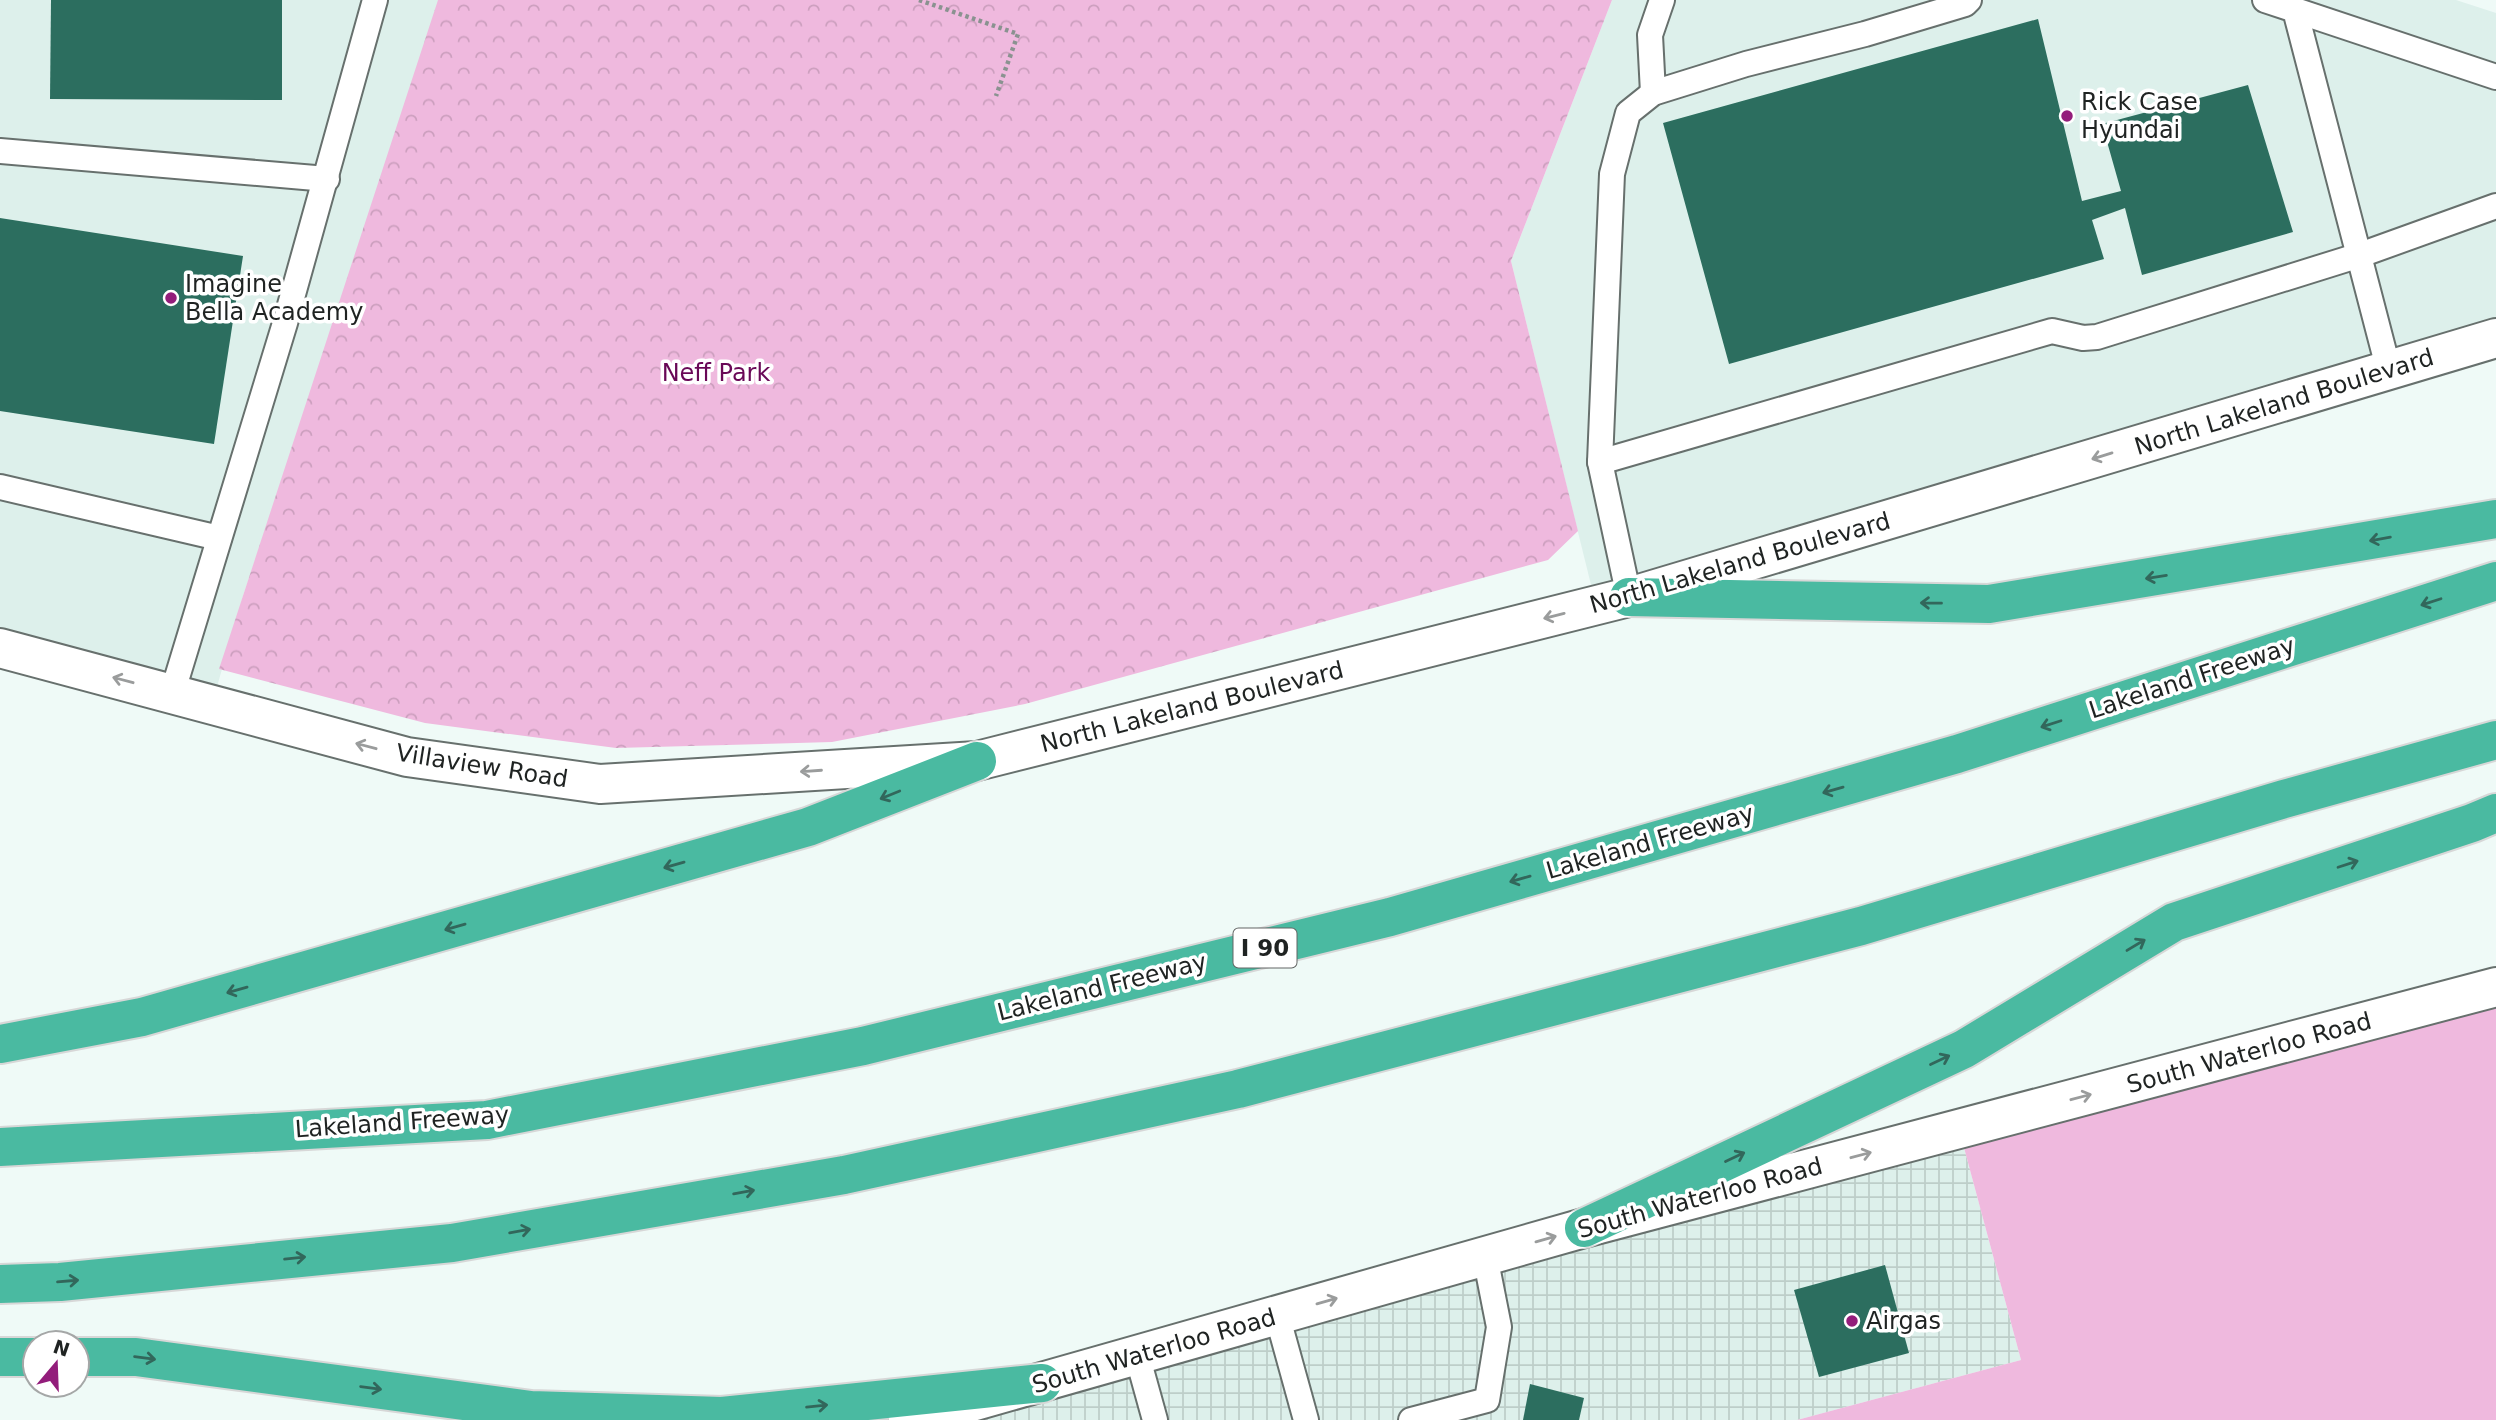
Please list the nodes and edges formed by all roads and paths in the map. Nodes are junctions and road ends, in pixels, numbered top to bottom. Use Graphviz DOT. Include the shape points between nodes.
graph roads {
  1 [pos="375,0"];
  2 [pos="919,0"];
  3 [pos="1662,0"];
  4 [pos="1969,0"];
  5 [pos="2265,0"];
  6 [pos="2295,10"];
  7 [pos="2496,77"];
  8 [pos="1653,93"];
  9 [pos="996,96"];
  10 [pos="0,151"];
  11 [pos="327,178"];
  12 [pos="2496,206"];
  13 [pos="2360,255"];
  14 [pos="2496,338"];
  15 [pos="2389,371"];
  16 [pos="1600,462"];
  17 [pos="0,487"];
  18 [pos="2496,519"];
  19 [pos="219,538"];
  20 [pos="2496,581"];
  21 [pos="1629,597"];
  22 [pos="4,651"];
  23 [pos="172,694"];
  24 [pos="2496,740"];
  25 [pos="976,761"];
  26 [pos="2496,813"];
  27 [pos="2496,987"];
  28 [pos="0,1044"];
  29 [pos="0,1147"];
  30 [pos="1584,1228"];
  31 [pos="1485,1256"];
  32 [pos="0,1284"];
  33 [pos="1277,1315"];
  34 [pos="1137,1355"];
  35 [pos="0,1357"];
  36 [pos="21,1357"];
  37 [pos="91,1357"];
  38 [pos="1042,1383"];
  39 [pos="908,1420"];
  40 [pos="1155,1420"];
  41 [pos="1306,1420"];
  42 [pos="1411,1420"];
  1 -- 11 [label="lane"];
  2 -- 9 [label="path" via="1018,34"];
  3 -- 8 [label="lane" via="1650,35"];
  4 -- 8 [label="lane"];
  5 -- 6 [label="lane"];
  6 -- 7 [label="lane"];
  6 -- 13 [label="lane"];
  8 -- 16 [label="lane" via="1628,113 1612,174"];
  10 -- 11 [label="lane"];
  11 -- 19 [label="lane"];
  12 -- 13 [label="lane"];
  13 -- 15 [label="lane"];
  13 -- 16 [label="lane" via="2097,337 2052,331"];
  14 -- 15 [label="street, North Lakeland Boulevard"];
  15 -- 21 [label="street, North Lakeland Boulevard, one-way"];
  16 -- 21 [label="lane"];
  17 -- 19 [label="lane"];
  18 -- 21 [label="highway, one-way" via="1989,604"];
  19 -- 23 [label="lane"];
  20 -- 29 [label="highway, Lakeland Freeway / I 90, one-way" via="1957,754 1403,913 863,1046 487,1120"];
  21 -- 25 [label="street, North Lakeland Boulevard, one-way"];
  23 -- 22 [label="street, Villaview Road, one-way"];
  25 -- 23 [label="street, Villaview Road, one-way" via="600,784 407,757"];
  32 -- 24 [label="highway, one-way" via="452,1243 844,1175 1238,1089 1835,933"];
  25 -- 28 [label="highway, one-way" via="808,827 142,1017"];
  30 -- 26 [label="highway, one-way" via="1964,1049 2174,922"];
  30 -- 27 [label="street, South Waterloo Road, one-way"];
  31 -- 30 [label="street, South Waterloo Road, one-way"];
  33 -- 31 [label="street, South Waterloo Road, one-way"];
  31 -- 42 [label="lane" via="1499,1327 1487,1400"];
  33 -- 34 [label="street, South Waterloo Road"];
  33 -- 41 [label="lane"];
  34 -- 38 [label="street, South Waterloo Road"];
  34 -- 40 [label="lane"];
  35 -- 36 [label="highway"];
  37 -- 38 [label="highway, one-way" via="136,1356 531,1410 722,1416"];
  38 -- 39 [label="street, South Waterloo Road"];
}
